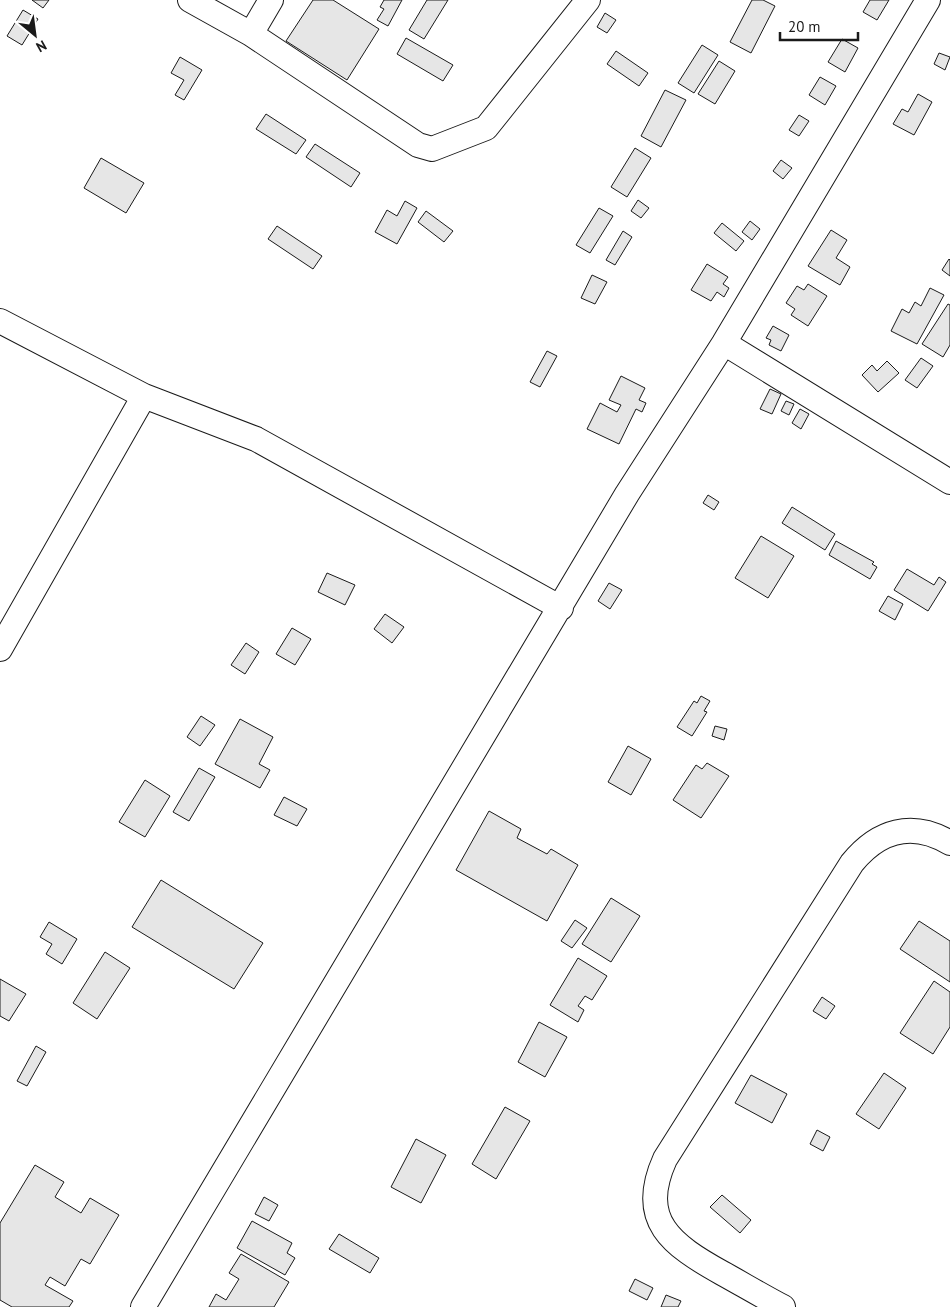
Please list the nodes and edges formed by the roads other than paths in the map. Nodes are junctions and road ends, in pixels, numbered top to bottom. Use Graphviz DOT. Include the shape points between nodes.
graph roads {
  1 [pos="190,0"];
  2 [pos="271,0"];
  3 [pos="588,0"];
  4 [pos="928,0"];
  5 [pos="251,34"];
  6 [pos="0,321"];
  7 [pos="724,343"];
  8 [pos="144,396"];
  9 [pos="950,482"];
  10 [pos="561,608"];
  11 [pos="0,649"];
  12 [pos="950,843"];
  13 [pos="143,1307"];
  14 [pos="782,1307"];
  1 -- 5 [label="street"];
  2 -- 5 [label="street"];
  3 -- 5 [label="street" via="486,128 432,150 418,145"];
  4 -- 7 [label="street"];
  6 -- 8 [label="street"];
  7 -- 9 [label="street"];
  7 -- 10 [label="street" via="627,494"];
  8 -- 10 [label="street" via="256,439"];
  8 -- 11 [label="street"];
  10 -- 13 [label="street"];
  12 -- 14 [label="street" via="930,833 912,831 877,839 863,850 657,1176 657,1213 664,1230 676,1244"];
}
